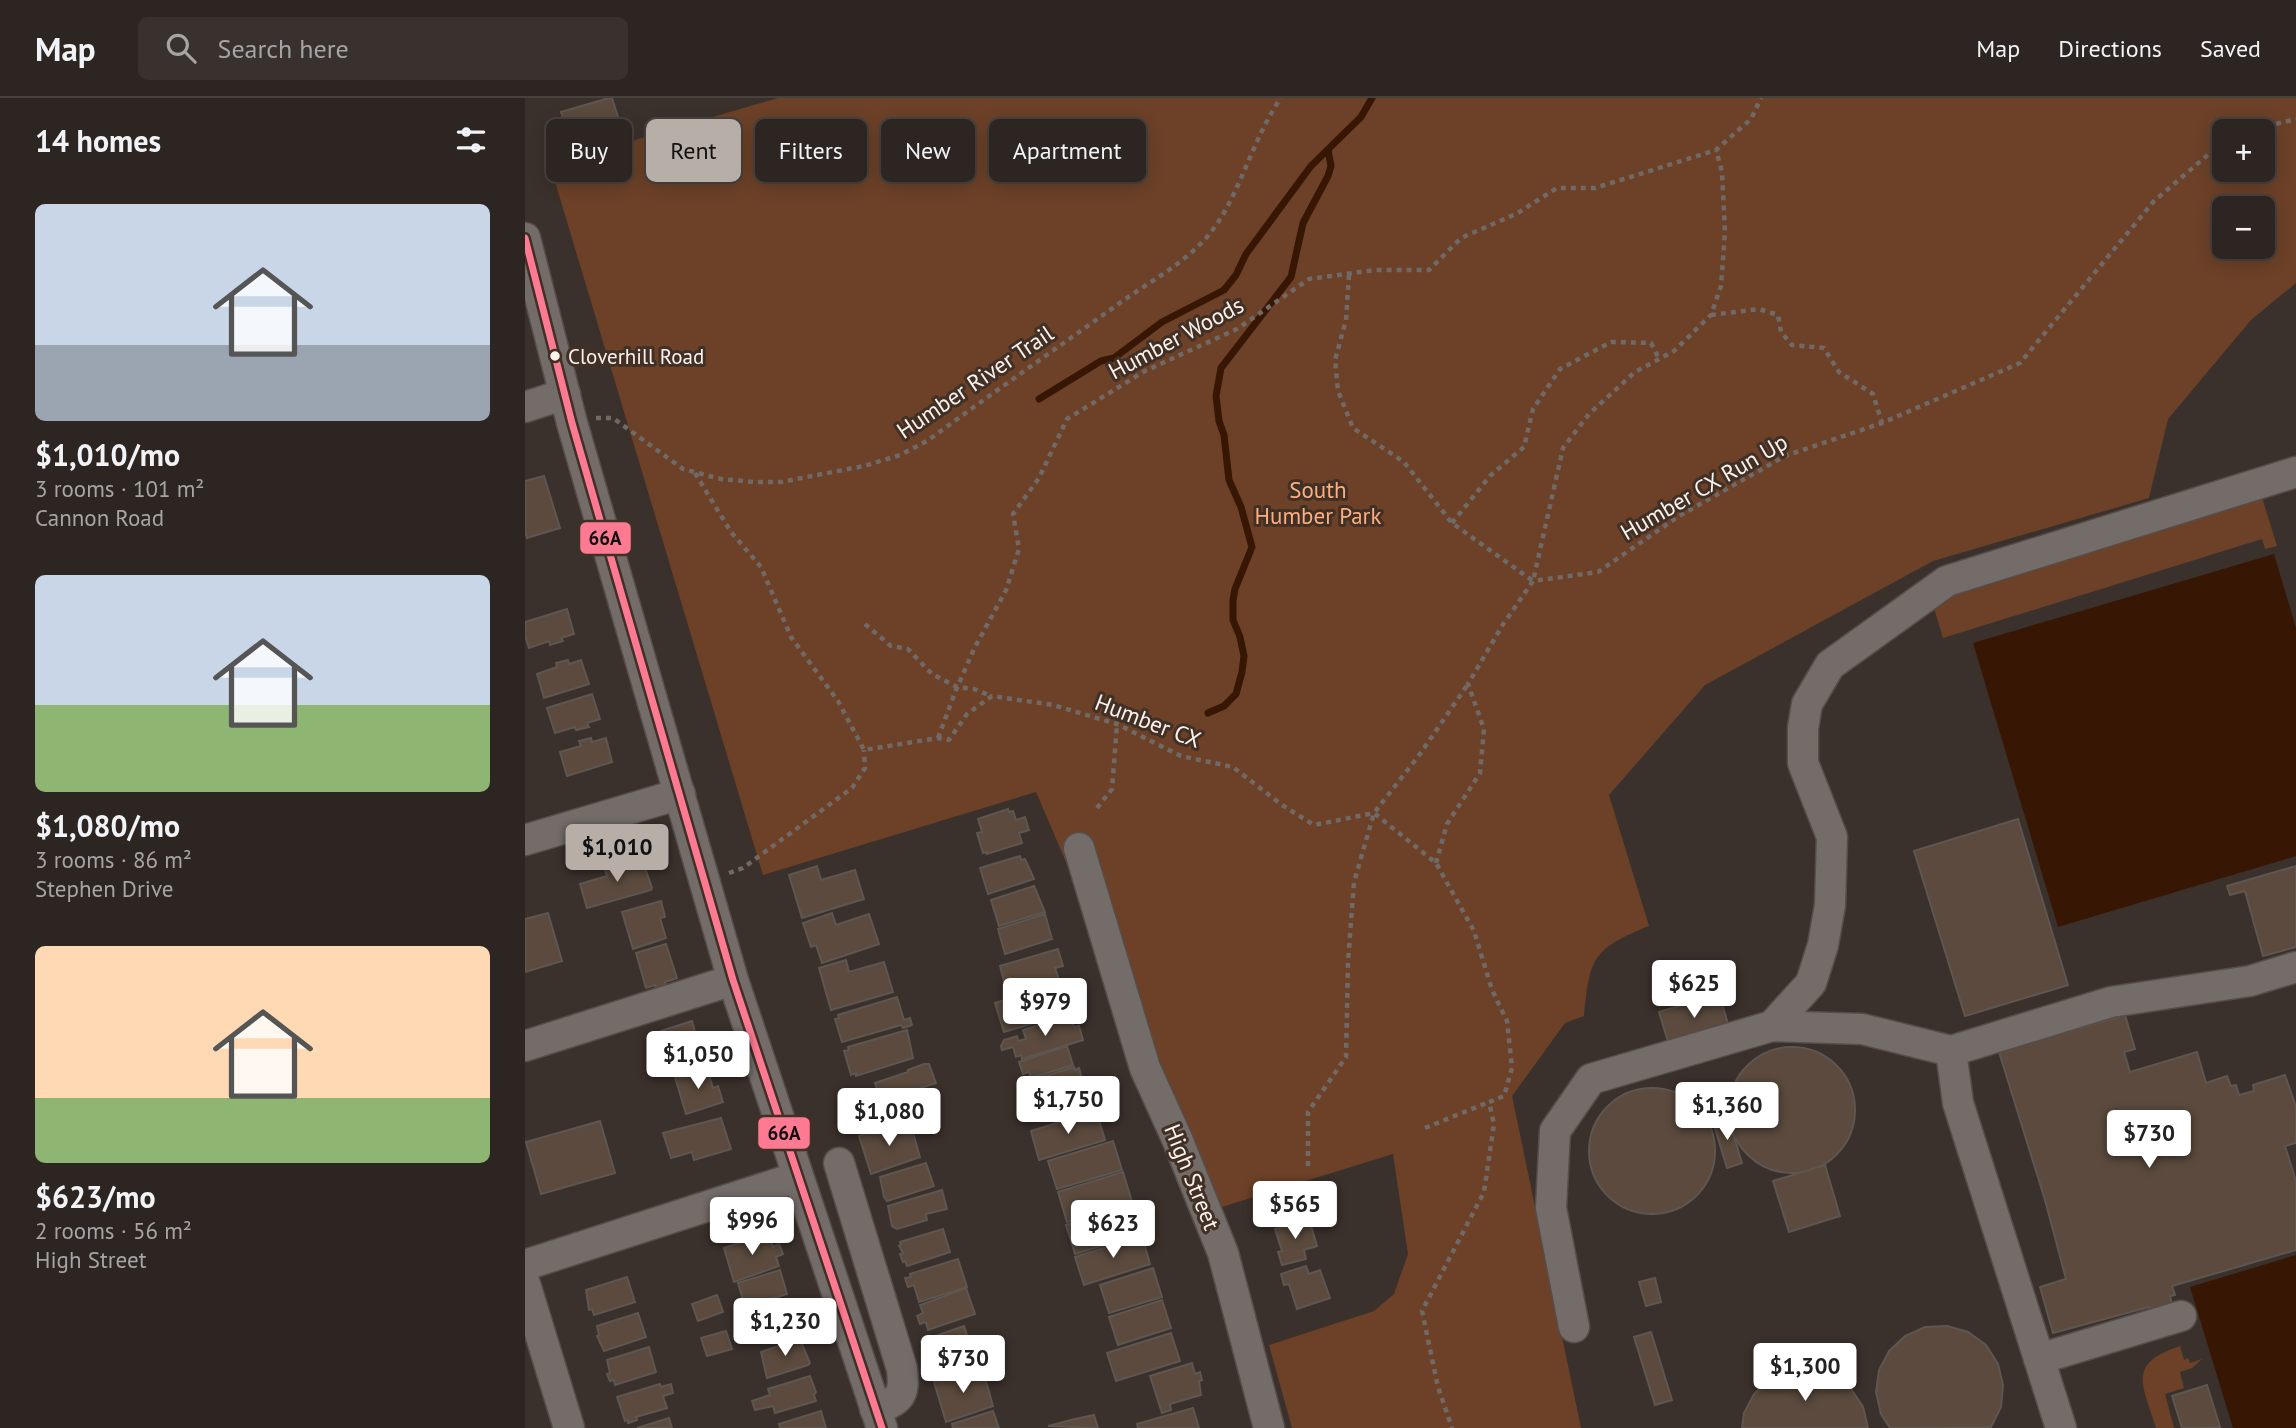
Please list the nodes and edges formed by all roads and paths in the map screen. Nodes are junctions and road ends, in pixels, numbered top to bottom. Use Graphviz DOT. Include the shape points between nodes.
graph roads {
  1 [pos="1280,98"];
  2 [pos="1761,98"];
  3 [pos="2296,119"];
  4 [pos="2275,124"];
  5 [pos="1716,150"];
  6 [pos="2212,151"];
  7 [pos="525,238"];
  8 [pos="1349,274"];
  9 [pos="1711,315"];
  10 [pos="1658,359"];
  11 [pos="565,394"];
  12 [pos="525,407"];
  13 [pos="593,418"];
  14 [pos="1882,423"];
  15 [pos="2296,472"];
  16 [pos="695,473"];
  17 [pos="1452,523"];
  18 [pos="1533,581"];
  19 [pos="865,624"];
  20 [pos="1468,684"];
  21 [pos="957,687"];
  22 [pos="992,696"];
  23 [pos="1117,724"];
  24 [pos="938,738"];
  25 [pos="864,750"];
  26 [pos="680,794"];
  27 [pos="1097,808"];
  28 [pos="1374,813"];
  29 [pos="525,840"];
  30 [pos="1079,848"];
  31 [pos="1436,863"];
  32 [pos="705,881"];
  33 [pos="2296,967"];
  34 [pos="733,980"];
  35 [pos="1772,1026"];
  36 [pos="525,1046"];
  37 [pos="1951,1051"];
  38 [pos="1489,1102"];
  39 [pos="1425,1128"];
  40 [pos="839,1163"];
  41 [pos="1308,1166"];
  42 [pos="798,1177"];
  43 [pos="525,1265"];
  44 [pos="525,1284"];
  45 [pos="2181,1316"];
  46 [pos="1574,1327"];
  47 [pos="2039,1359"];
  48 [pos="879,1418"];
  49 [pos="569,1428"];
  50 [pos="1269,1428"];
  51 [pos="1452,1428"];
  52 [pos="2061,1428"];
  1 -- 16 [label="path, Humber River Trail" via="1207,237 1175,267 927,441 864,466 781,482"];
  2 -- 5 [label="path, Humber Woods" via="1751,118"];
  3 -- 4 [label="path"];
  5 -- 8 [label="path, Humber Woods" via="1595,188 1557,188 1516,214 1461,238 1429,271"];
  5 -- 9 [label="path" via="1722,172 1725,232 1721,285"];
  6 -- 14 [label="path, Humber CX Run Up" via="2154,201 2020,363"];
  7 -- 11 [label="street"];
  8 -- 17 [label="path" via="1346,320 1335,360 1338,391 1353,428 1404,462"];
  8 -- 21 [label="path, Humber Woods" via="1310,279 1237,329 1145,371 1067,419 1039,478 1013,514 1019,549 1006,590"];
  9 -- 10 [label="path" via="1674,351"];
  9 -- 14 [label="path" via="1759,309 1778,315 1781,332 1792,345 1824,348 1839,372 1873,394"];
  10 -- 17 [label="path" via="1651,343 1611,342 1560,369 1532,410 1524,447 1490,477"];
  10 -- 18 [label="path" via="1635,372 1590,414 1563,448"];
  11 -- 12 [label="street"];
  11 -- 26 [label="street"];
  13 -- 16 [label="path, Humber River Trail" via="613,418 663,457"];
  14 -- 18 [label="path, Humber CX Run Up" via="1785,456 1679,516 1598,572"];
  15 -- 35 [label="street" via="1947,581 1830,665 1807,704 1803,763 1832,837 1830,905 1811,984"];
  16 -- 25 [label="path" via="731,532 761,568 791,637 838,701"];
  17 -- 18 [label="path"];
  18 -- 20 [label="path"];
  19 -- 21 [label="path, Humber CX" via="891,646 908,649 932,674"];
  20 -- 28 [label="path"];
  20 -- 31 [label="path" via="1484,729 1480,773 1447,824"];
  21 -- 22 [label="path, Humber CX"];
  21 -- 24 [label="path, Humber Woods"];
  22 -- 23 [label="path, Humber CX" via="1053,705"];
  22 -- 24 [label="path" via="967,714 949,740"];
  23 -- 27 [label="path" via="1112,789"];
  23 -- 28 [label="path, Humber CX" via="1181,756 1233,766 1314,825"];
  24 -- 25 [label="path"];
  25 -- 32 [label="path" via="865,768 852,788 743,868"];
  26 -- 29 [label="street"];
  26 -- 32 [label="street"];
  28 -- 31 [label="path"];
  28 -- 41 [label="path" via="1354,881 1346,1057 1308,1112"];
  30 -- 50 [label="street, High Street" via="1145,1068 1223,1253"];
  31 -- 38 [label="path" via="1474,931 1507,1021 1512,1068 1504,1096"];
  32 -- 34 [label="street"];
  33 -- 37 [label="street" via="2250,981 2111,1002"];
  34 -- 36 [label="street"];
  34 -- 42 [label="street"];
  35 -- 37 [label="street" via="1861,1029"];
  35 -- 46 [label="street" via="1591,1079 1555,1131 1551,1208"];
  37 -- 47 [label="street" via="1958,1103"];
  38 -- 39 [label="path"];
  38 -- 51 [label="path" via="1494,1125 1484,1192 1422,1311 1437,1387"];
  40 -- 48 [label="street" via="902,1369 901,1394"];
  42 -- 43 [label="street"];
  42 -- 48 [label="street"];
  44 -- 49 [label="street"];
  45 -- 47 [label="street"];
  47 -- 52 [label="street"];
}
